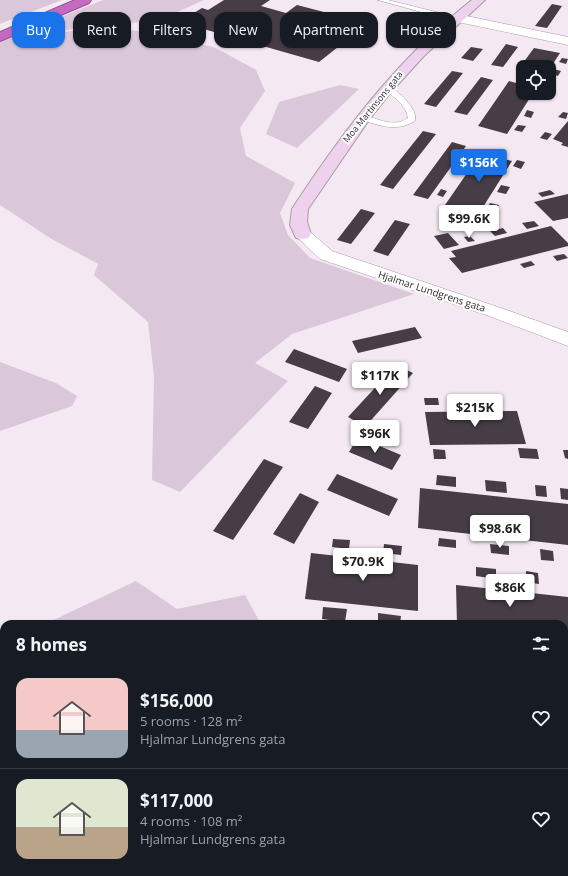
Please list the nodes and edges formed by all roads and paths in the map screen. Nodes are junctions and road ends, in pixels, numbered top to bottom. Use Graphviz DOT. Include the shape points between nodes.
graph roads {
  1 [pos="85,0"];
  2 [pos="381,0"];
  3 [pos="479,0"];
  4 [pos="457,18"];
  5 [pos="0,37"];
  6 [pos="568,41"];
  7 [pos="387,88"];
  8 [pos="363,117"];
  9 [pos="302,234"];
  10 [pos="568,339"];
  1 -- 5 [label="highway"];
  2 -- 4 [label="lane"];
  3 -- 4 [label="street, Moa Martinsons gata"];
  4 -- 6 [label="street"];
  4 -- 7 [label="street, Moa Martinsons gata"];
  7 -- 8 [label="street, Moa Martinsons gata"];
  7 -- 8 [label="lane" via="397,96 412,119 403,124 386,125"];
  8 -- 9 [label="street, Moa Martinsons gata" via="300,209 298,225"];
  9 -- 10 [label="street, Hjalmar Lundgrens gata" via="326,256"];
}
